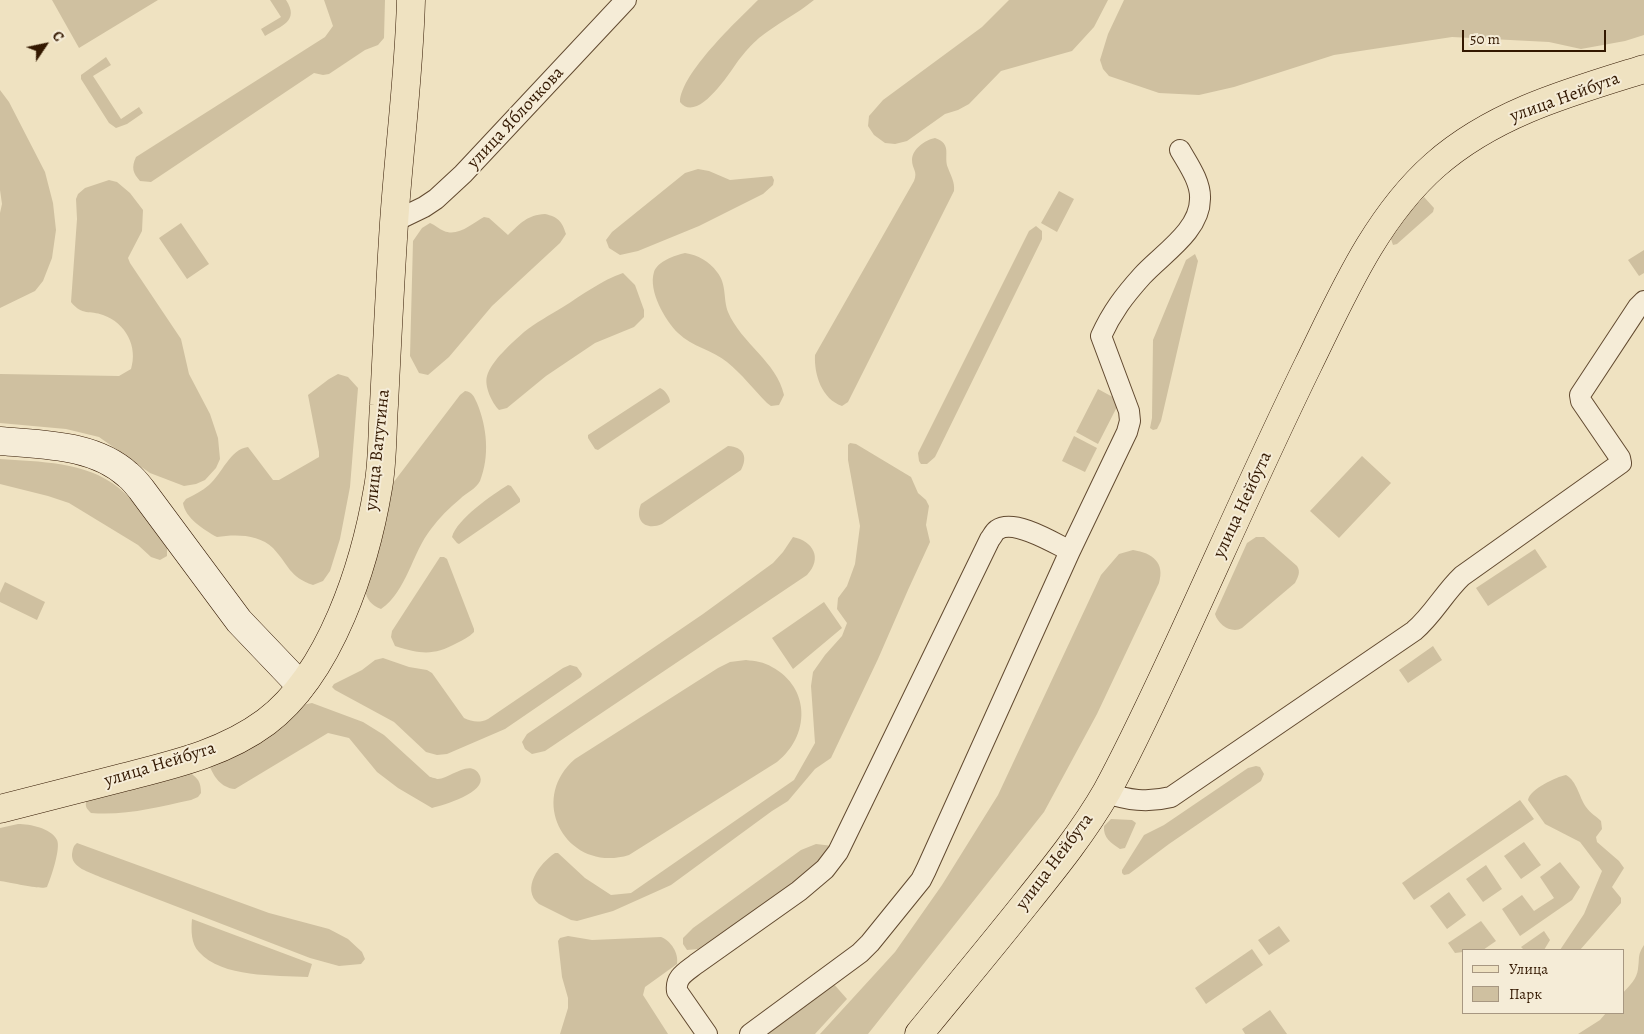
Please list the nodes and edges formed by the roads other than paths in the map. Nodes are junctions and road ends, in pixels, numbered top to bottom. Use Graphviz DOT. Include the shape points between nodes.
graph roads {
  1 [pos="411,0"];
  2 [pos="626,0"];
  3 [pos="1644,70"];
  4 [pos="1180,150"];
  5 [pos="395,221"];
  6 [pos="1644,301"];
  7 [pos="0,441"];
  8 [pos="1070,551"];
  9 [pos="301,686"];
  10 [pos="1106,793"];
  11 [pos="0,809"];
  12 [pos="707,1034"];
  13 [pos="750,1034"];
  14 [pos="919,1034"];
  1 -- 5 [label="main road, улица Ватутина"];
  2 -- 5 [label="street, улица Яблочкова" via="463,174 436,199"];
  3 -- 10 [label="main road, улица Нейбута" via="1526,109 1475,135 1435,165 1398,205 1352,277"];
  4 -- 8 [label="street" via="1200,188 1199,208 1194,224 1136,283 1112,313 1101,336 1130,421 1125,439"];
  5 -- 9 [label="main road, улица Ватутина" via="379,485 365,550 337,627"];
  6 -- 10 [label="street" via="1580,394 1581,401 1620,458 1620,463 1462,576 1414,631 1170,797 1148,801 1124,799"];
  7 -- 9 [label="street" via="63,446 96,456 128,475 239,621"];
  8 -- 12 [label="street" via="1018,527 1007,526 990,539 838,852 799,891 696,964 676,983 677,991"];
  8 -- 13 [label="street" via="921,880 870,943"];
  9 -- 11 [label="main road, улица Нейбута" via="266,722 231,743 200,756"];
  10 -- 14 [label="main road, улица Нейбута" via="1049,874"];
}
